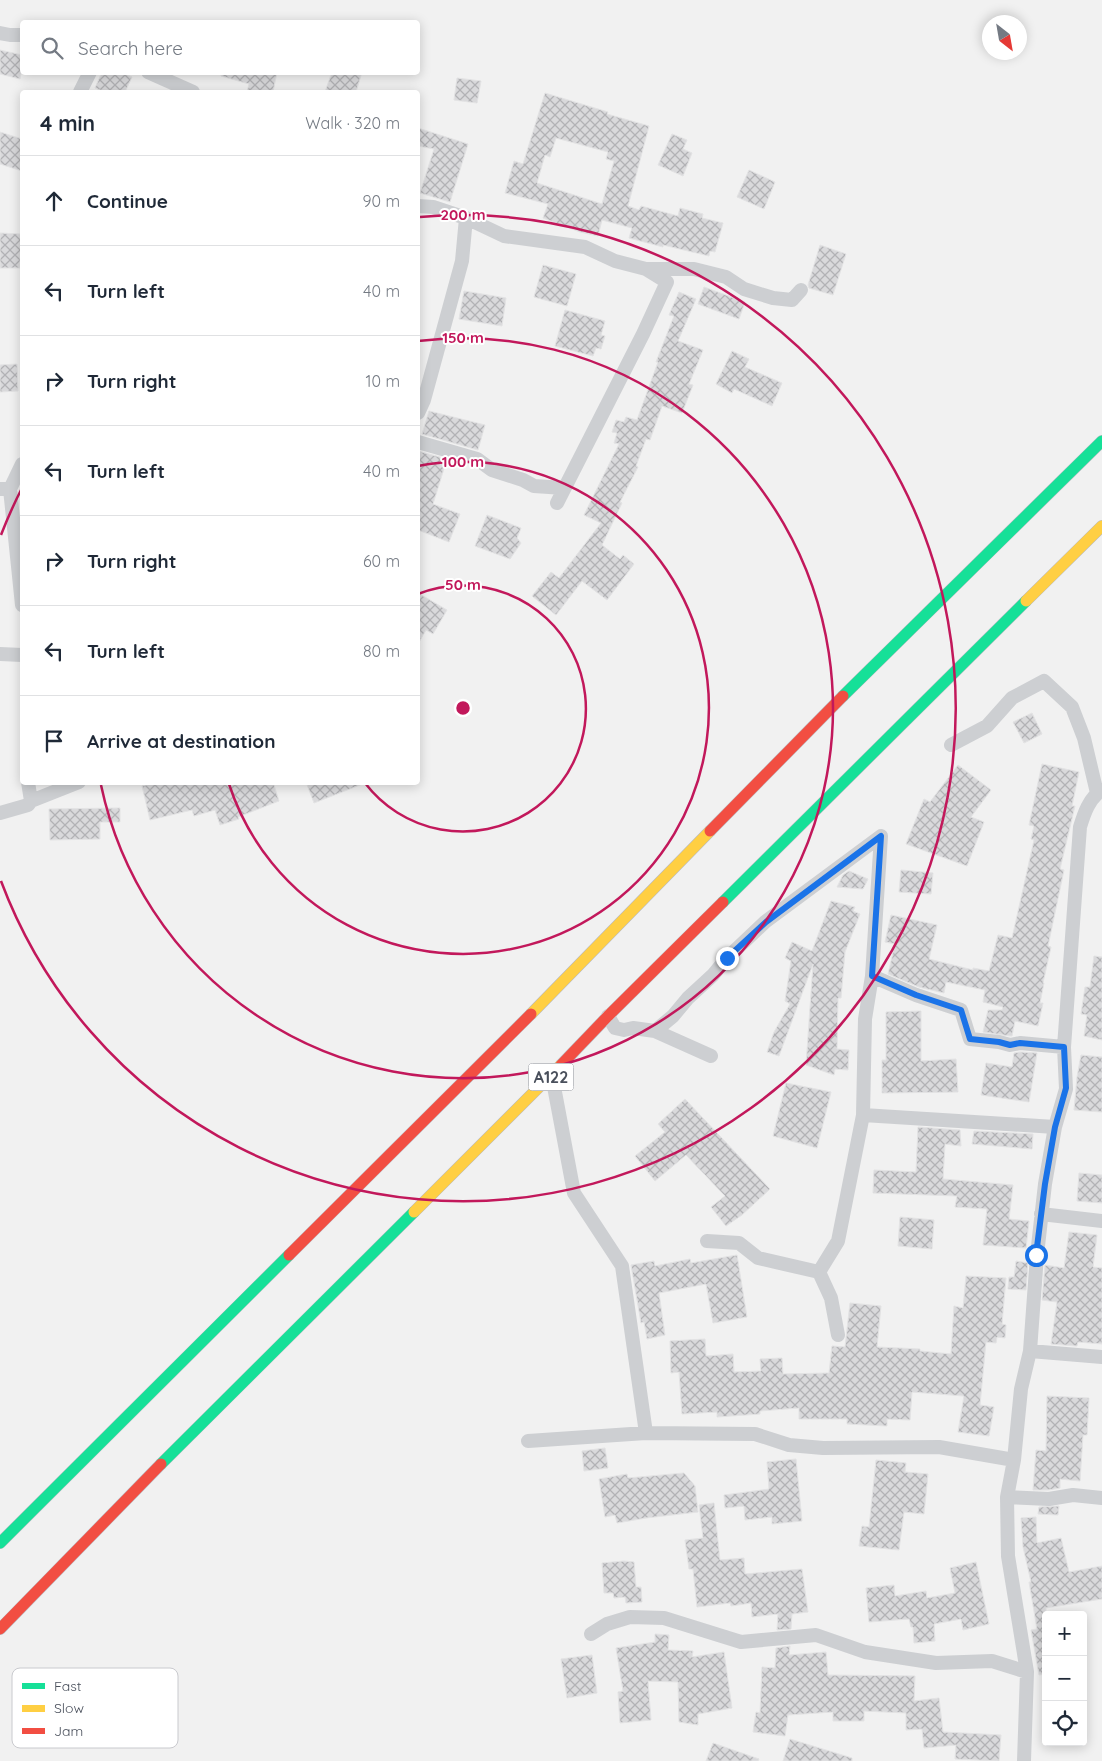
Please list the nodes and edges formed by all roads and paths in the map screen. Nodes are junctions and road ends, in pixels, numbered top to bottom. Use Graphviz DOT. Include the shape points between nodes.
graph roads {
  1 [pos="0,33"];
  2 [pos="20,35"];
  3 [pos="88,75"];
  4 [pos="154,75"];
  5 [pos="81,90"];
  6 [pos="184,90"];
  7 [pos="420,206"];
  8 [pos="466,218"];
  9 [pos="646,269"];
  10 [pos="801,290"];
  11 [pos="420,409"];
  12 [pos="1102,441"];
  13 [pos="420,443"];
  14 [pos="20,467"];
  15 [pos="564,488"];
  16 [pos="5,489"];
  17 [pos="557,503"];
  18 [pos="1102,526"];
  19 [pos="20,591"];
  20 [pos="0,654"];
  21 [pos="20,655"];
  22 [pos="951,745"];
  23 [pos="28,785"];
  24 [pos="71,785"];
  25 [pos="1099,792"];
  26 [pos="31,801"];
  27 [pos="0,813"];
  28 [pos="872,976"];
  29 [pos="608,1016"];
  30 [pos="655,1031"];
  31 [pos="1064,1047"];
  32 [pos="711,1056"];
  33 [pos="552,1076"];
  34 [pos="863,1115"];
  35 [pos="1055,1127"];
  36 [pos="1041,1214"];
  37 [pos="1102,1221"];
  38 [pos="707,1241"];
  39 [pos="819,1272"];
  40 [pos="838,1335"];
  41 [pos="1030,1351"];
  42 [pos="1102,1357"];
  43 [pos="646,1433"];
  44 [pos="528,1441"];
  45 [pos="1014,1460"];
  46 [pos="1008,1497"];
  47 [pos="1102,1498"];
  48 [pos="0,1543"];
  49 [pos="0,1628"];
  50 [pos="591,1634"];
  51 [pos="1027,1672"];
  52 [pos="1024,1761"];
  1 -- 2 [label="street"];
  3 -- 5 [label="street"];
  4 -- 6 [label="street"];
  7 -- 8 [label="street"];
  8 -- 9 [label="street" via="504,236 585,247 615,261"];
  8 -- 11 [label="street" via="462,261"];
  9 -- 10 [label="street" via="694,269 726,277 744,288 773,298 792,300"];
  9 -- 15 [label="street" via="667,282"];
  12 -- 48 [label="highway" via="832,706 506,1040"];
  13 -- 15 [label="street" via="477,459 492,470 534,486"];
  14 -- 16 [label="street"];
  15 -- 17 [label="street"];
  16 -- 19 [label="street"];
  18 -- 29 [label="highway, A122"];
  20 -- 21 [label="street"];
  22 -- 25 [label="street" via="987,726 1012,698 1044,682 1072,707"];
  23 -- 26 [label="street"];
  24 -- 26 [label="street"];
  25 -- 31 [label="street" via="1086,809 1080,828"];
  26 -- 27 [label="street" via="28,805"];
  28 -- 30 [label="street" via="881,836 766,922"];
  28 -- 31 [label="street" via="961,1010 970,1039 1010,1045"];
  28 -- 34 [label="street" via="865,1019"];
  29 -- 30 [label="street" via="615,1028"];
  29 -- 33 [label="highway, A122"];
  30 -- 32 [label="street"];
  31 -- 35 [label="street" via="1066,1088"];
  33 -- 43 [label="street" via="574,1192 622,1266"];
  33 -- 49 [label="highway, A122"];
  34 -- 35 [label="street"];
  34 -- 39 [label="street" via="838,1241"];
  35 -- 36 [label="street"];
  36 -- 37 [label="street"];
  36 -- 41 [label="street"];
  38 -- 39 [label="street" via="740,1243 758,1258"];
  39 -- 40 [label="street" via="831,1298"];
  41 -- 42 [label="street"];
  41 -- 45 [label="street" via="1021,1389"];
  43 -- 44 [label="street"];
  43 -- 45 [label="street" via="754,1434 789,1445 839,1448 939,1447"];
  45 -- 46 [label="street"];
  46 -- 47 [label="street" via="1049,1499 1074,1494"];
  46 -- 51 [label="street" via="1008,1556"];
  50 -- 51 [label="street" via="607,1624 630,1617 664,1618 741,1642 816,1635 865,1652 936,1663 992,1661"];
  51 -- 52 [label="street"];
}
